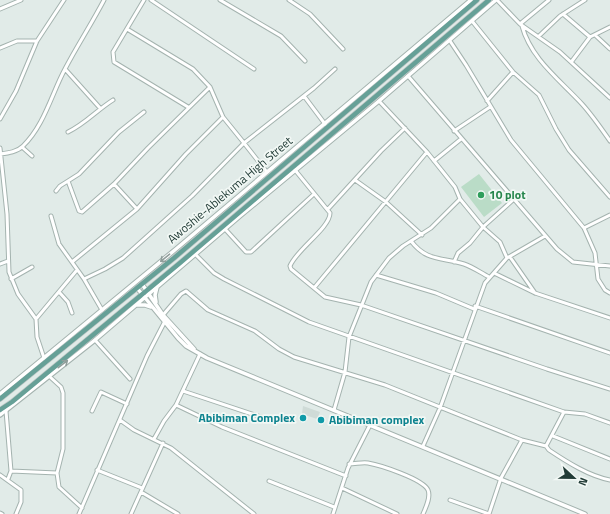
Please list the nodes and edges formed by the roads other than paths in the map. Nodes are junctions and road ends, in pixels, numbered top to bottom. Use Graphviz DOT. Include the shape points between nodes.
graph roads {
  1 [pos="21,0"];
  2 [pos="64,0"];
  3 [pos="104,0"];
  4 [pos="144,0"];
  5 [pos="152,0"];
  6 [pos="220,0"];
  7 [pos="289,0"];
  8 [pos="470,0"];
  9 [pos="477,0"];
  10 [pos="490,0"];
  11 [pos="496,0"];
  12 [pos="549,0"];
  13 [pos="586,0"];
  14 [pos="0,9"];
  15 [pos="563,14"];
  16 [pos="472,21"];
  17 [pos="521,25"];
  18 [pos="610,27"];
  19 [pos="127,29"];
  20 [pos="440,29"];
  21 [pos="595,35"];
  22 [pos="539,36"];
  23 [pos="590,36"];
  24 [pos="37,41"];
  25 [pos="450,41"];
  26 [pos="0,48"];
  27 [pos="343,49"];
  28 [pos="610,49"];
  29 [pos="305,60"];
  30 [pos="572,61"];
  31 [pos="65,68"];
  32 [pos="254,69"];
  33 [pos="335,69"];
  34 [pos="513,72"];
  35 [pos="408,76"];
  36 [pos="210,87"];
  37 [pos="304,96"];
  38 [pos="610,98"];
  39 [pos="113,100"];
  40 [pos="379,101"];
  41 [pos="487,101"];
  42 [pos="188,107"];
  43 [pos="490,107"];
  44 [pos="100,108"];
  45 [pos="144,112"];
  46 [pos="224,118"];
  47 [pos="0,119"];
  48 [pos="325,124"];
  49 [pos="405,128"];
  50 [pos="454,131"];
  51 [pos="68,132"];
  52 [pos="461,139"];
  53 [pos="610,141"];
  54 [pos="310,142"];
  55 [pos="244,143"];
  56 [pos="22,147"];
  57 [pos="0,148"];
  58 [pos="314,150"];
  59 [pos="427,152"];
  60 [pos="1,154"];
  61 [pos="32,156"];
  62 [pos="434,161"];
  63 [pos="295,170"];
  64 [pos="266,171"];
  65 [pos="355,180"];
  66 [pos="68,181"];
  67 [pos="114,184"];
  68 [pos="0,186"];
  69 [pos="5,186"];
  70 [pos="56,191"];
  71 [pos="314,194"];
  72 [pos="610,197"];
  73 [pos="460,199"];
  74 [pos="513,200"];
  75 [pos="386,202"];
  76 [pos="138,209"];
  77 [pos="328,210"];
  78 [pos="238,215"];
  79 [pos="610,215"];
  80 [pos="51,216"];
  81 [pos="483,227"];
  82 [pos="584,228"];
  83 [pos="225,229"];
  84 [pos="202,230"];
  85 [pos="422,235"];
  86 [pos="545,236"];
  87 [pos="411,241"];
  88 [pos="196,255"];
  89 [pos="509,257"];
  90 [pos="8,262"];
  91 [pos="72,262"];
  92 [pos="454,262"];
  93 [pos="0,264"];
  94 [pos="596,265"];
  95 [pos="610,266"];
  96 [pos="32,267"];
  97 [pos="77,270"];
  98 [pos="494,273"];
  99 [pos="376,275"];
  100 [pos="489,277"];
  101 [pos="11,279"];
  102 [pos="84,279"];
  103 [pos="142,284"];
  104 [pos="157,287"];
  105 [pos="137,288"];
  106 [pos="314,288"];
  107 [pos="59,292"];
  108 [pos="148,292"];
  109 [pos="535,293"];
  110 [pos="610,293"];
  111 [pos="143,296"];
  112 [pos="135,305"];
  113 [pos="156,305"];
  114 [pos="361,305"];
  115 [pos="475,307"];
  116 [pos="152,308"];
  117 [pos="102,310"];
  118 [pos="72,314"];
  119 [pos="163,315"];
  120 [pos="610,318"];
  121 [pos="36,319"];
  122 [pos="164,323"];
  123 [pos="106,326"];
  124 [pos="79,331"];
  125 [pos="181,334"];
  126 [pos="349,337"];
  127 [pos="178,338"];
  128 [pos="95,340"];
  129 [pos="464,340"];
  130 [pos="195,350"];
  131 [pos="610,353"];
  132 [pos="200,354"];
  133 [pos="44,358"];
  134 [pos="344,372"];
  135 [pos="452,374"];
  136 [pos="49,376"];
  137 [pos="130,378"];
  138 [pos="30,389"];
  139 [pos="610,389"];
  140 [pos="183,391"];
  141 [pos="0,394"];
  142 [pos="0,399"];
  143 [pos="127,404"];
  144 [pos="176,405"];
  145 [pos="440,408"];
  146 [pos="0,410"];
  147 [pos="334,410"];
  148 [pos="6,411"];
  149 [pos="92,411"];
  150 [pos="564,412"];
  151 [pos="0,415"];
  152 [pos="120,420"];
  153 [pos="276,422"];
  154 [pos="610,423"];
  155 [pos="370,425"];
  156 [pos="553,436"];
  157 [pos="154,439"];
  158 [pos="522,440"];
  159 [pos="163,443"];
  160 [pos="423,446"];
  161 [pos="546,446"];
  162 [pos="610,459"];
  163 [pos="350,464"];
  164 [pos="97,470"];
  165 [pos="11,472"];
  166 [pos="57,473"];
  167 [pos="0,475"];
  168 [pos="346,476"];
  169 [pos="501,478"];
  170 [pos="8,479"];
  171 [pos="610,480"];
  172 [pos="269,481"];
  173 [pos="342,488"];
  174 [pos="142,490"];
  175 [pos="450,500"];
  176 [pos="334,507"];
  177 [pos="82,508"];
  178 [pos="16,514"];
  179 [pos="79,514"];
  180 [pos="130,514"];
  181 [pos="178,514"];
  182 [pos="254,514"];
  183 [pos="333,514"];
  184 [pos="396,514"];
  185 [pos="424,514"];
  186 [pos="489,514"];
  187 [pos="585,514"];
  1 -- 14 [label="street"];
  2 -- 24 [label="street"];
  3 -- 31 [label="street"];
  4 -- 19 [label="street"];
  5 -- 32 [label="street"];
  6 -- 29 [label="street" via="281,36"];
  7 -- 27 [label="street" via="310,14"];
  8 -- 20 [label="street, Awoshie-Ablekuma High Street"];
  9 -- 20 [label="main road, Awoshie-Ablekuma High Street"];
  10 -- 58 [label="main road, Awoshie-Ablekuma High Street"];
  11 -- 16 [label="street, Awoshie-Ablekuma High Street"];
  11 -- 17 [label="street"];
  12 -- 17 [label="street"];
  13 -- 15 [label="street"];
  15 -- 22 [label="street"];
  15 -- 23 [label="street"];
  16 -- 25 [label="street, Awoshie-Ablekuma High Street"];
  16 -- 34 [label="street"];
  17 -- 22 [label="street"];
  17 -- 53 [label="street" via="542,64 583,105"];
  18 -- 21 [label="street"];
  19 -- 36 [label="street" via="190,67"];
  19 -- 42 [label="street" via="113,52 114,62"];
  20 -- 48 [label="street, Awoshie-Ablekuma High Street"];
  20 -- 54 [label="main road, Awoshie-Ablekuma High Street"];
  21 -- 23 [label="street"];
  21 -- 28 [label="street"];
  22 -- 30 [label="street"];
  23 -- 30 [label="street"];
  24 -- 26 [label="street" via="12,42"];
  24 -- 47 [label="street" via="16,91"];
  25 -- 35 [label="street, Awoshie-Ablekuma High Street"];
  25 -- 41 [label="street"];
  30 -- 38 [label="street"];
  31 -- 44 [label="street"];
  31 -- 56 [label="street" via="41,119"];
  33 -- 37 [label="street"];
  34 -- 41 [label="street"];
  34 -- 72 [label="street" via="539,95 569,150"];
  35 -- 40 [label="street, Awoshie-Ablekuma High Street"];
  35 -- 50 [label="street"];
  36 -- 42 [label="street"];
  36 -- 46 [label="street"];
  37 -- 48 [label="street"];
  37 -- 55 [label="street"];
  39 -- 44 [label="street"];
  40 -- 49 [label="street"];
  40 -- 63 [label="street, Awoshie-Ablekuma High Street"];
  41 -- 43 [label="street"];
  42 -- 67 [label="street"];
  43 -- 50 [label="street"];
  43 -- 82 [label="street" via="511,140"];
  44 -- 51 [label="street"];
  45 -- 66 [label="street"];
  46 -- 55 [label="street"];
  46 -- 76 [label="street" via="186,154"];
  48 -- 64 [label="street, Awoshie-Ablekuma High Street"];
  49 -- 59 [label="street"];
  49 -- 65 [label="street"];
  50 -- 52 [label="street"];
  52 -- 62 [label="street"];
  52 -- 74 [label="street"];
  54 -- 58 [label="main road"];
  54 -- 84 [label="main road, Awoshie-Ablekuma High Street"];
  55 -- 64 [label="street"];
  55 -- 102 [label="street" via="192,196 123,258"];
  56 -- 60 [label="street" via="14,152"];
  56 -- 61 [label="street"];
  57 -- 60 [label="street"];
  58 -- 78 [label="main road, Awoshie-Ablekuma High Street"];
  59 -- 62 [label="street"];
  59 -- 75 [label="street"];
  60 -- 69 [label="street"];
  62 -- 73 [label="street" via="455,187"];
  63 -- 71 [label="street"];
  63 -- 78 [label="street, Awoshie-Ablekuma High Street"];
  64 -- 84 [label="street, Awoshie-Ablekuma High Street"];
  65 -- 75 [label="street"];
  65 -- 77 [label="street"];
  66 -- 67 [label="street" via="80,212"];
  66 -- 70 [label="street"];
  67 -- 76 [label="street"];
  68 -- 69 [label="street"];
  69 -- 90 [label="street"];
  71 -- 77 [label="street"];
  71 -- 83 [label="street" via="251,252 246,252"];
  73 -- 81 [label="street"];
  73 -- 85 [label="street"];
  74 -- 81 [label="street"];
  74 -- 86 [label="street"];
  75 -- 85 [label="street"];
  75 -- 106 [label="street"];
  76 -- 91 [label="street"];
  77 -- 106 [label="street" via="330,217 290,266"];
  78 -- 83 [label="street, Awoshie-Ablekuma High Street"];
  78 -- 108 [label="main road, Awoshie-Ablekuma High Street"];
  79 -- 82 [label="street"];
  80 -- 91 [label="street" via="59,244"];
  81 -- 89 [label="street" via="497,239"];
  81 -- 92 [label="street" via="458,253"];
  82 -- 94 [label="street" via="595,253"];
  83 -- 88 [label="street, Awoshie-Ablekuma High Street"];
  84 -- 103 [label="main road, Awoshie-Ablekuma High Street"];
  84 -- 117 [label="street, Awoshie-Ablekuma High Street, one-way"];
  85 -- 87 [label="street"];
  86 -- 89 [label="street"];
  86 -- 94 [label="street" via="570,260"];
  87 -- 92 [label="street" via="424,254 438,260"];
  87 -- 99 [label="street" via="389,258"];
  88 -- 104 [label="street, Awoshie-Ablekuma High Street"];
  88 -- 126 [label="street" via="224,279 300,318"];
  89 -- 98 [label="street"];
  89 -- 109 [label="street"];
  90 -- 93 [label="street"];
  90 -- 101 [label="street"];
  91 -- 97 [label="street"];
  92 -- 100 [label="street" via="465,264"];
  94 -- 95 [label="street"];
  94 -- 110 [label="street" via="601,284"];
  96 -- 101 [label="street"];
  97 -- 102 [label="street"];
  97 -- 107 [label="street"];
  98 -- 100 [label="street"];
  98 -- 109 [label="street"];
  99 -- 114 [label="street"];
  99 -- 115 [label="street"];
  100 -- 115 [label="street"];
  101 -- 121 [label="street" via="18,294"];
  102 -- 117 [label="street"];
  103 -- 105 [label="main road, Awoshie-Ablekuma High Street"];
  103 -- 108 [label="street"];
  104 -- 108 [label="street, Awoshie-Ablekuma High Street"];
  104 -- 113 [label="street"];
  105 -- 111 [label="street"];
  105 -- 124 [label="main road, Awoshie-Ablekuma High Street"];
  106 -- 114 [label="street" via="328,299"];
  107 -- 118 [label="street" via="68,302"];
  107 -- 121 [label="street"];
  108 -- 111 [label="main road, Awoshie-Ablekuma High Street"];
  108 -- 113 [label="street"];
  109 -- 120 [label="street"];
  111 -- 112 [label="street, Awoshie-Ablekuma High Street"];
  111 -- 116 [label="street"];
  111 -- 123 [label="main road, Awoshie-Ablekuma High Street"];
  112 -- 116 [label="street"];
  112 -- 123 [label="street, Awoshie-Ablekuma High Street"];
  113 -- 119 [label="street"];
  114 -- 126 [label="street"];
  114 -- 129 [label="street"];
  115 -- 129 [label="street"];
  115 -- 131 [label="street"];
  116 -- 122 [label="street"];
  117 -- 124 [label="street, Awoshie-Ablekuma High Street"];
  119 -- 125 [label="street"];
  119 -- 134 [label="street" via="186,291 208,310 255,331 286,353"];
  121 -- 133 [label="street" via="37,337"];
  122 -- 127 [label="street"];
  122 -- 143 [label="street"];
  123 -- 128 [label="street, Awoshie-Ablekuma High Street"];
  123 -- 138 [label="main road, Awoshie-Ablekuma High Street"];
  124 -- 133 [label="street, Awoshie-Ablekuma High Street"];
  124 -- 142 [label="main road, Awoshie-Ablekuma High Street"];
  125 -- 127 [label="street"];
  125 -- 130 [label="street"];
  126 -- 134 [label="street"];
  126 -- 135 [label="street"];
  127 -- 130 [label="street"];
  136 -- 128 [label="street, Awoshie-Ablekuma High Street, one-way"];
  128 -- 137 [label="street"];
  129 -- 135 [label="street"];
  129 -- 139 [label="street"];
  130 -- 132 [label="street"];
  132 -- 140 [label="street"];
  132 -- 147 [label="street"];
  133 -- 141 [label="street, Awoshie-Ablekuma High Street"];
  134 -- 145 [label="street" via="385,385"];
  134 -- 147 [label="street"];
  135 -- 145 [label="street"];
  135 -- 150 [label="street"];
  136 -- 138 [label="street, Awoshie-Ablekuma High Street"];
  136 -- 166 [label="street" via="61,387 63,393 63,449"];
  138 -- 146 [label="main road, Awoshie-Ablekuma High Street"];
  138 -- 148 [label="street, Awoshie-Ablekuma High Street"];
  140 -- 144 [label="street"];
  140 -- 153 [label="street"];
  143 -- 149 [label="street" via="101,392"];
  143 -- 152 [label="street"];
  144 -- 157 [label="street"];
  144 -- 168 [label="street" via="222,427"];
  145 -- 158 [label="street"];
  145 -- 160 [label="street"];
  147 -- 155 [label="street"];
  148 -- 151 [label="street, Awoshie-Ablekuma High Street"];
  148 -- 165 [label="street"];
  150 -- 154 [label="street" via="585,414"];
  150 -- 156 [label="street"];
  152 -- 157 [label="street"];
  152 -- 164 [label="street"];
  155 -- 160 [label="street"];
  155 -- 163 [label="street"];
  156 -- 161 [label="street"];
  156 -- 162 [label="street"];
  157 -- 159 [label="street"];
  158 -- 161 [label="street"];
  158 -- 169 [label="street"];
  159 -- 174 [label="street"];
  159 -- 182 [label="street"];
  160 -- 169 [label="street"];
  161 -- 171 [label="street" via="578,466"];
  163 -- 168 [label="street"];
  163 -- 185 [label="street" via="372,464 421,483 429,494"];
  164 -- 174 [label="street"];
  164 -- 177 [label="street"];
  165 -- 166 [label="street"];
  165 -- 170 [label="street"];
  166 -- 177 [label="street" via="59,487"];
  167 -- 170 [label="street"];
  168 -- 173 [label="street"];
  169 -- 186 [label="street"];
  169 -- 187 [label="street"];
  170 -- 178 [label="street" via="22,493"];
  172 -- 176 [label="street"];
  173 -- 176 [label="street"];
  173 -- 184 [label="street"];
  174 -- 180 [label="street"];
  174 -- 181 [label="street"];
  175 -- 186 [label="street"];
  176 -- 183 [label="street"];
  177 -- 179 [label="street"];
}
